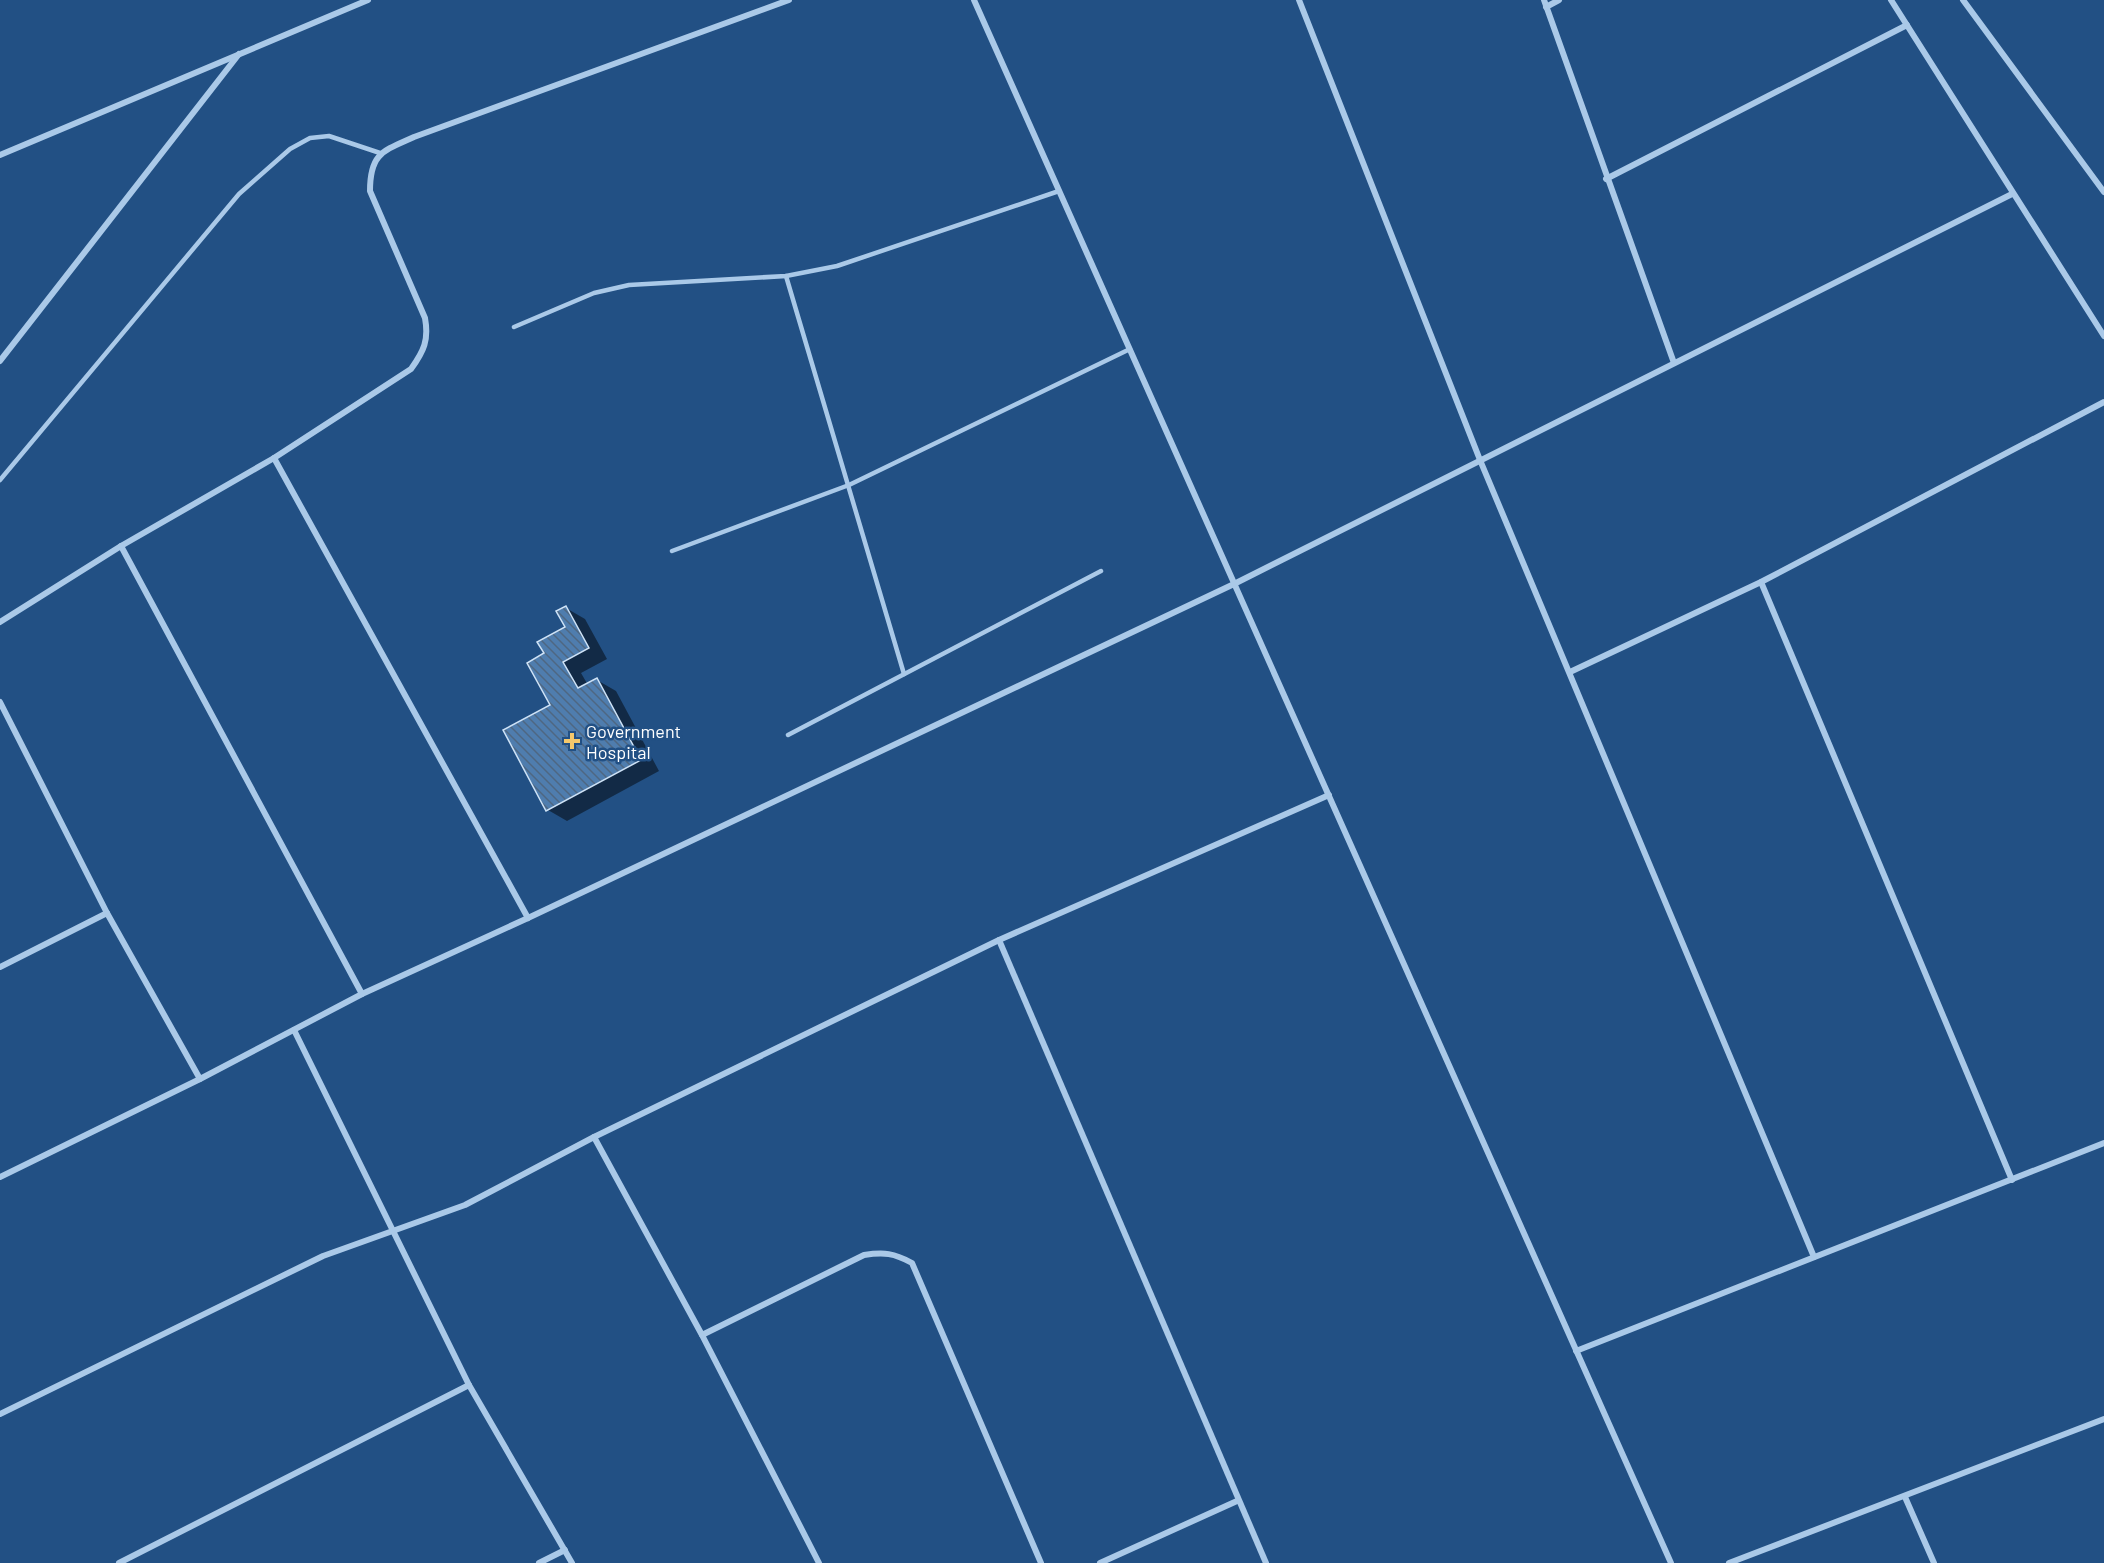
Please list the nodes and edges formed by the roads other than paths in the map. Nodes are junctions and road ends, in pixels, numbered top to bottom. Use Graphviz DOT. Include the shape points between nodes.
graph roads {
  1 [pos="368,0"];
  2 [pos="789,0"];
  3 [pos="974,0"];
  4 [pos="1299,0"];
  5 [pos="1559,0"];
  6 [pos="1891,0"];
  7 [pos="1963,0"];
  8 [pos="1545,3"];
  9 [pos="1907,25"];
  10 [pos="239,54"];
  11 [pos="0,146"];
  12 [pos="380,153"];
  13 [pos="2,154"];
  14 [pos="1606,179"];
  15 [pos="1059,191"];
  16 [pos="2104,192"];
  17 [pos="2012,194"];
  18 [pos="786,276"];
  19 [pos="513,327"];
  20 [pos="2104,336"];
  21 [pos="1130,349"];
  22 [pos="0,361"];
  23 [pos="1674,363"];
  24 [pos="2104,402"];
  25 [pos="274,458"];
  26 [pos="1480,460"];
  27 [pos="0,480"];
  28 [pos="849,485"];
  29 [pos="121,546"];
  30 [pos="672,551"];
  31 [pos="1101,571"];
  32 [pos="1761,582"];
  33 [pos="1234,584"];
  34 [pos="0,622"];
  35 [pos="1570,672"];
  36 [pos="904,674"];
  37 [pos="0,702"];
  38 [pos="788,735"];
  39 [pos="1329,795"];
  40 [pos="107,913"];
  41 [pos="528,918"];
  42 [pos="999,940"];
  43 [pos="0,967"];
  44 [pos="362,994"];
  45 [pos="294,1030"];
  46 [pos="200,1079"];
  47 [pos="594,1137"];
  48 [pos="2104,1143"];
  49 [pos="0,1178"];
  50 [pos="2012,1180"];
  51 [pos="392,1233"];
  52 [pos="1814,1257"];
  53 [pos="702,1335"];
  54 [pos="1576,1351"];
  55 [pos="469,1385"];
  56 [pos="0,1414"];
  57 [pos="2104,1419"];
  58 [pos="1905,1497"];
  59 [pos="1237,1501"];
  60 [pos="566,1550"];
  61 [pos="118,1563"];
  62 [pos="539,1563"];
  63 [pos="572,1563"];
  64 [pos="819,1563"];
  65 [pos="1041,1563"];
  66 [pos="1100,1563"];
  67 [pos="1266,1563"];
  68 [pos="1671,1563"];
  69 [pos="1729,1563"];
  70 [pos="1934,1563"];
  1 -- 10 [label="street"];
  2 -- 12 [label="street" via="414,137"];
  3 -- 15 [label="street"];
  4 -- 26 [label="street"];
  5 -- 8 [label="street"];
  6 -- 9 [label="street"];
  7 -- 16 [label="street"];
  8 -- 14 [label="street"];
  9 -- 14 [label="street"];
  9 -- 17 [label="street"];
  10 -- 13 [label="street"];
  10 -- 22 [label="street"];
  11 -- 13 [label="street"];
  12 -- 25 [label="street" via="370,170 370,191 425,318 428,336 423,352 411,369"];
  12 -- 27 [label="lane" via="329,136 310,138 290,149 239,194"];
  14 -- 23 [label="street"];
  15 -- 18 [label="lane" via="837,266"];
  15 -- 21 [label="street"];
  17 -- 20 [label="street"];
  17 -- 23 [label="street"];
  18 -- 19 [label="lane" via="629,285 594,293"];
  18 -- 28 [label="lane"];
  21 -- 28 [label="lane"];
  21 -- 33 [label="street"];
  23 -- 26 [label="street"];
  24 -- 32 [label="street"];
  25 -- 29 [label="street"];
  25 -- 41 [label="street"];
  26 -- 33 [label="street"];
  26 -- 35 [label="street"];
  28 -- 30 [label="lane"];
  28 -- 36 [label="lane"];
  29 -- 34 [label="street"];
  29 -- 44 [label="street"];
  31 -- 36 [label="lane"];
  32 -- 35 [label="street"];
  32 -- 50 [label="street"];
  33 -- 39 [label="street"];
  33 -- 41 [label="street"];
  35 -- 52 [label="street"];
  36 -- 38 [label="lane"];
  37 -- 40 [label="street"];
  39 -- 42 [label="street"];
  39 -- 54 [label="street"];
  40 -- 43 [label="street"];
  40 -- 46 [label="street"];
  41 -- 44 [label="street"];
  42 -- 47 [label="street"];
  42 -- 59 [label="street"];
  44 -- 45 [label="street"];
  45 -- 46 [label="street"];
  45 -- 51 [label="street"];
  46 -- 49 [label="street"];
  47 -- 51 [label="street" via="465,1205"];
  47 -- 53 [label="street"];
  48 -- 50 [label="street"];
  50 -- 52 [label="street"];
  51 -- 55 [label="street"];
  51 -- 56 [label="street" via="323,1256"];
  52 -- 54 [label="street"];
  53 -- 64 [label="street"];
  53 -- 65 [label="street" via="864,1255 885,1251 912,1263"];
  54 -- 68 [label="street"];
  55 -- 60 [label="street"];
  55 -- 61 [label="street"];
  57 -- 58 [label="street"];
  58 -- 69 [label="street"];
  58 -- 70 [label="street"];
  59 -- 66 [label="street"];
  59 -- 67 [label="street"];
  60 -- 62 [label="street"];
  60 -- 63 [label="street"];
}
